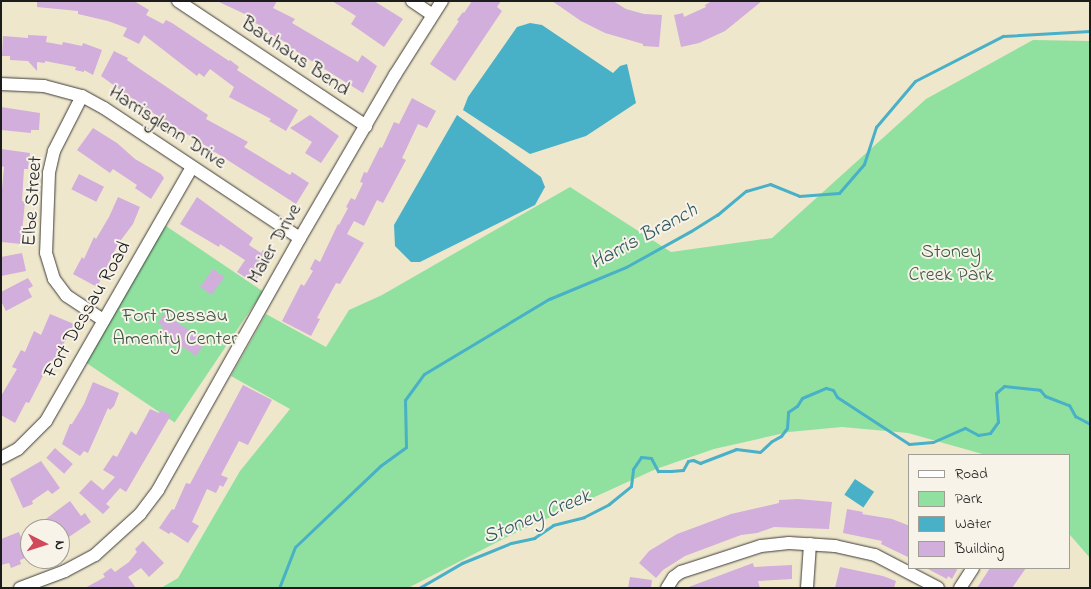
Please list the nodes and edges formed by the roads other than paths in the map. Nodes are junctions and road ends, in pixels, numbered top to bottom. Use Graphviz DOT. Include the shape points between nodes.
graph roads {
  1 [pos="178,1"];
  2 [pos="412,1"];
  3 [pos="442,1"];
  4 [pos="433,15"];
  5 [pos="1,84"];
  6 [pos="82,96"];
  7 [pos="366,126"];
  8 [pos="192,167"];
  9 [pos="300,238"];
  10 [pos="103,320"];
  11 [pos="1,458"];
  12 [pos="810,544"];
  13 [pos="972,569"];
  14 [pos="20,588"];
  15 [pos="667,588"];
  16 [pos="807,588"];
  17 [pos="938,588"];
  18 [pos="960,588"];
  1 -- 7 [label="street, Bauhaus Bend"];
  2 -- 4 [label="street"];
  3 -- 4 [label="street, Maier Drive"];
  4 -- 7 [label="street, Maier Drive"];
  5 -- 6 [label="street, Harrisglenn Drive" via="44,86"];
  6 -- 8 [label="street, Harrisglenn Drive"];
  6 -- 10 [label="street, Elbe Street" via="54,151 46,252 54,279 67,296"];
  7 -- 9 [label="street, Maier Drive"];
  8 -- 9 [label="street, Harrisglenn Drive"];
  8 -- 10 [label="street, Fort Dessau Road"];
  9 -- 14 [label="street, Maier Drive" via="158,490 140,514 95,555 65,571"];
  10 -- 11 [label="street, Fort Dessau Road" via="46,421 18,449"];
  12 -- 15 [label="street" via="760,546 741,551 681,572 674,576"];
  12 -- 16 [label="street"];
  12 -- 17 [label="street" via="875,555"];
  13 -- 18 [label="street"];
}
